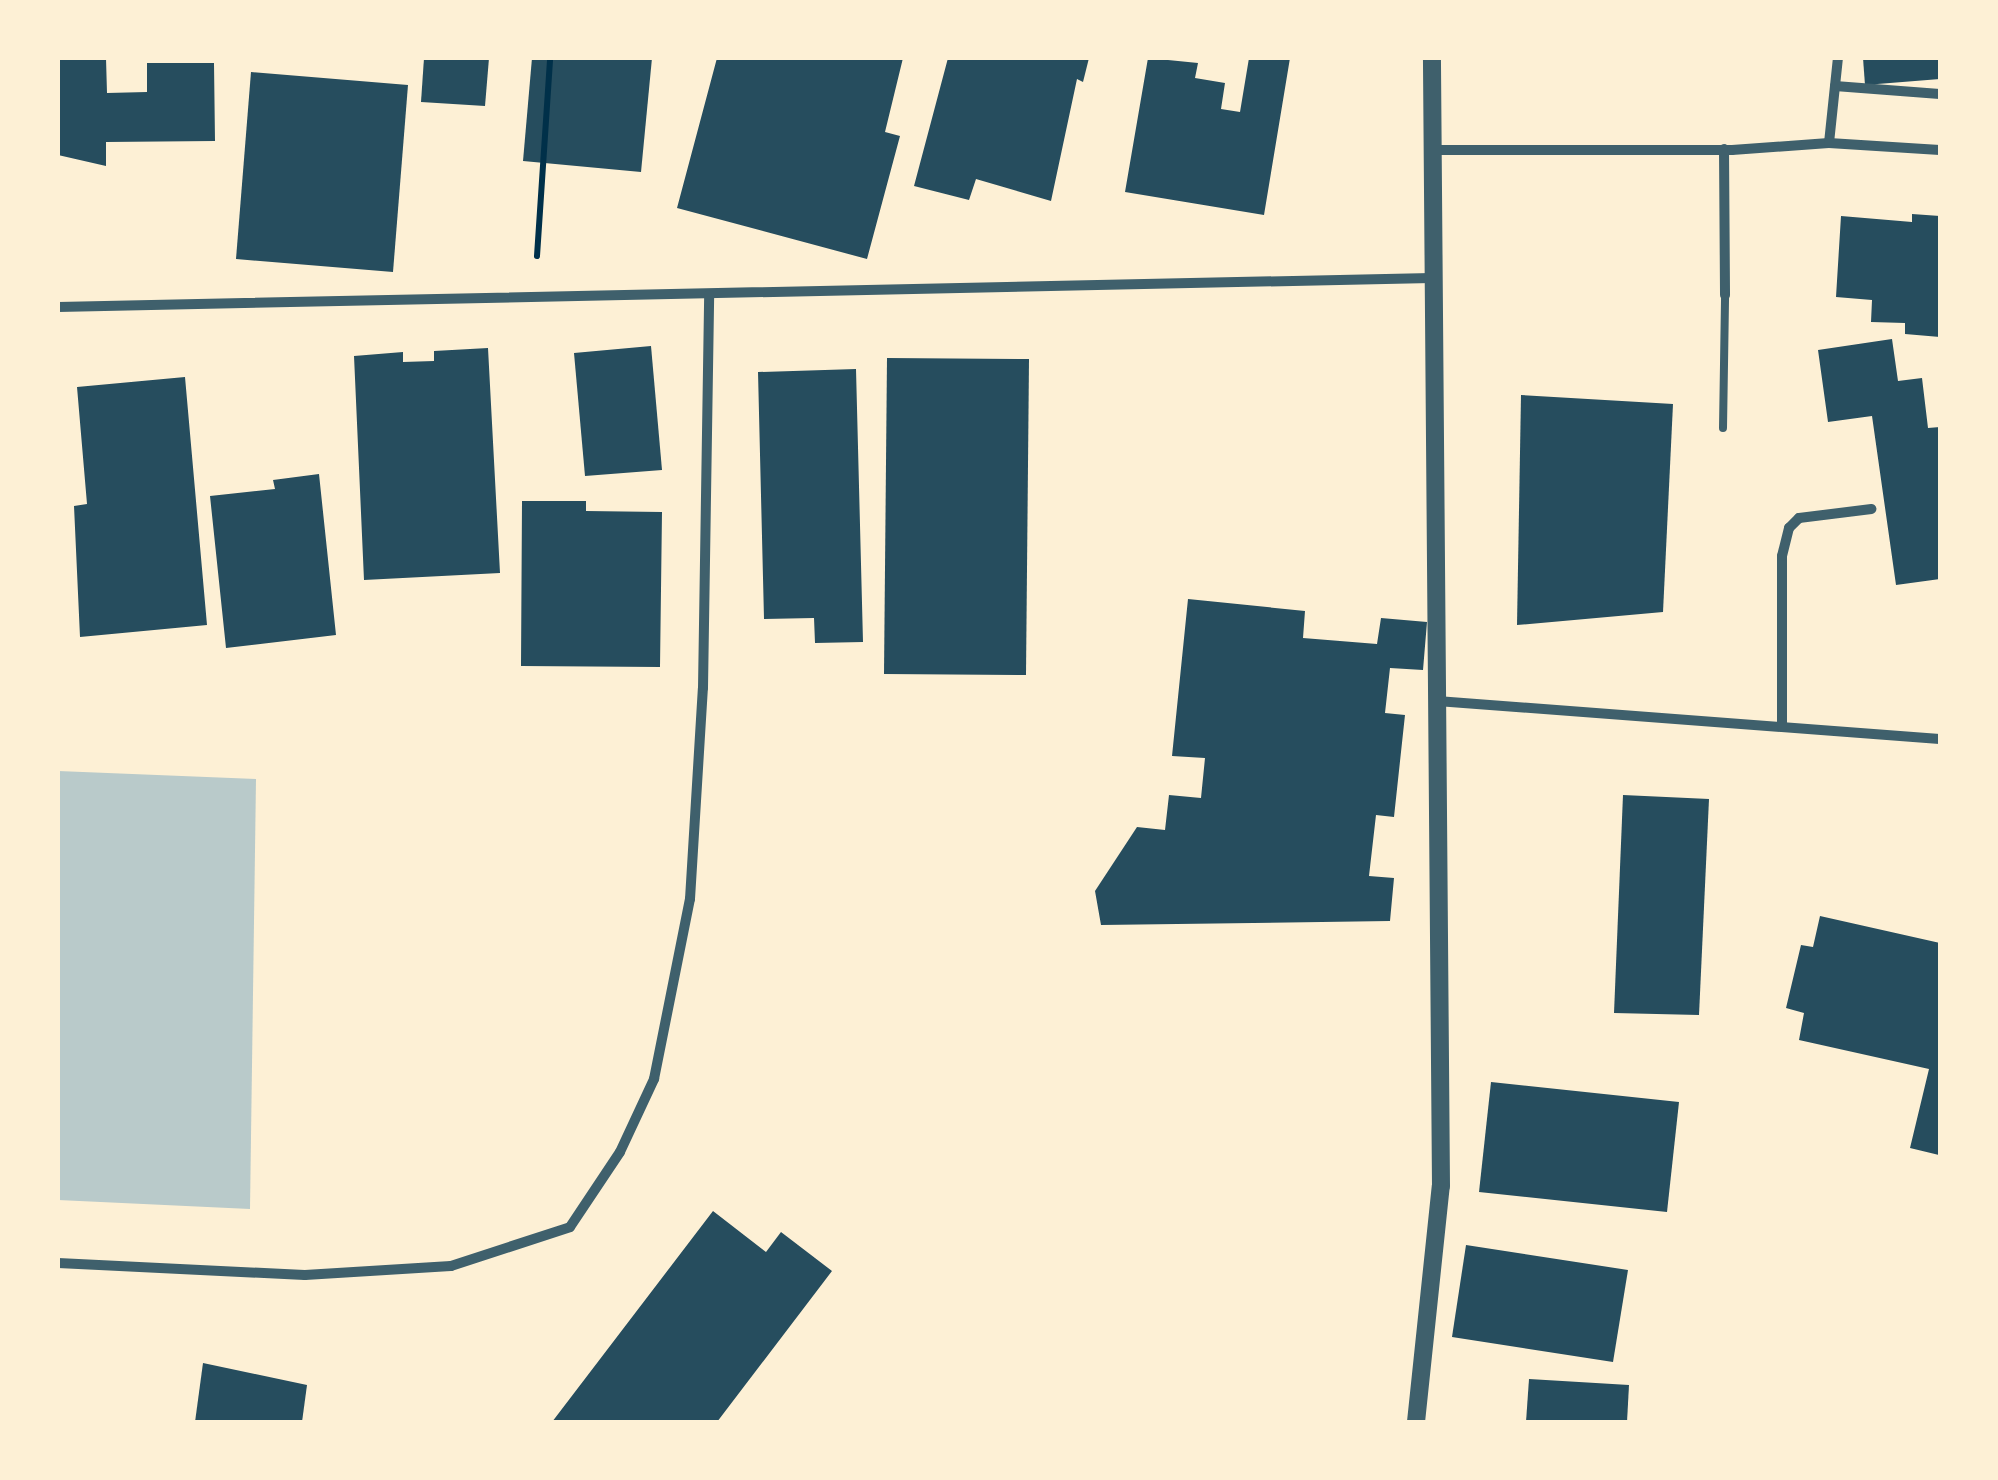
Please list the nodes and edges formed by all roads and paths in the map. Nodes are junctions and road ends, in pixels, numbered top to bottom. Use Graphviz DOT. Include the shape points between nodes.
graph roads {
  1 [pos="550,58"];
  2 [pos="1432,58"];
  3 [pos="1838,58"];
  4 [pos="1836,86"];
  5 [pos="1940,94"];
  6 [pos="1829,143"];
  7 [pos="1724,149"];
  8 [pos="1432,150"];
  9 [pos="1940,150"];
  10 [pos="1432,278"];
  11 [pos="709,294"];
  12 [pos="1725,295"];
  13 [pos="534,298"];
  14 [pos="58,307"];
  15 [pos="1724,428"];
  16 [pos="1871,509"];
  17 [pos="1437,700"];
  18 [pos="1782,726"];
  19 [pos="1940,738"];
  20 [pos="58,1264"];
  21 [pos="1416,1422"];
  1 -- 13 [label="path"];
  2 -- 8 [label="street"];
  3 -- 4 [label="street"];
  4 -- 5 [label="street"];
  4 -- 6 [label="street"];
  6 -- 7 [label="street"];
  6 -- 9 [label="street"];
  7 -- 8 [label="street"];
  7 -- 12 [label="street"];
  8 -- 10 [label="street"];
  10 -- 11 [label="street"];
  10 -- 17 [label="street"];
  11 -- 13 [label="street"];
  11 -- 20 [label="street" via="702,688 690,899 654,1079 620,1152 570,1226 450,1266 305,1275"];
  12 -- 15 [label="lane"];
  13 -- 14 [label="street"];
  16 -- 18 [label="street" via="1800,518 1789,528 1782,556"];
  17 -- 18 [label="street"];
  17 -- 21 [label="street" via="1442,1186"];
  18 -- 19 [label="street"];
}
